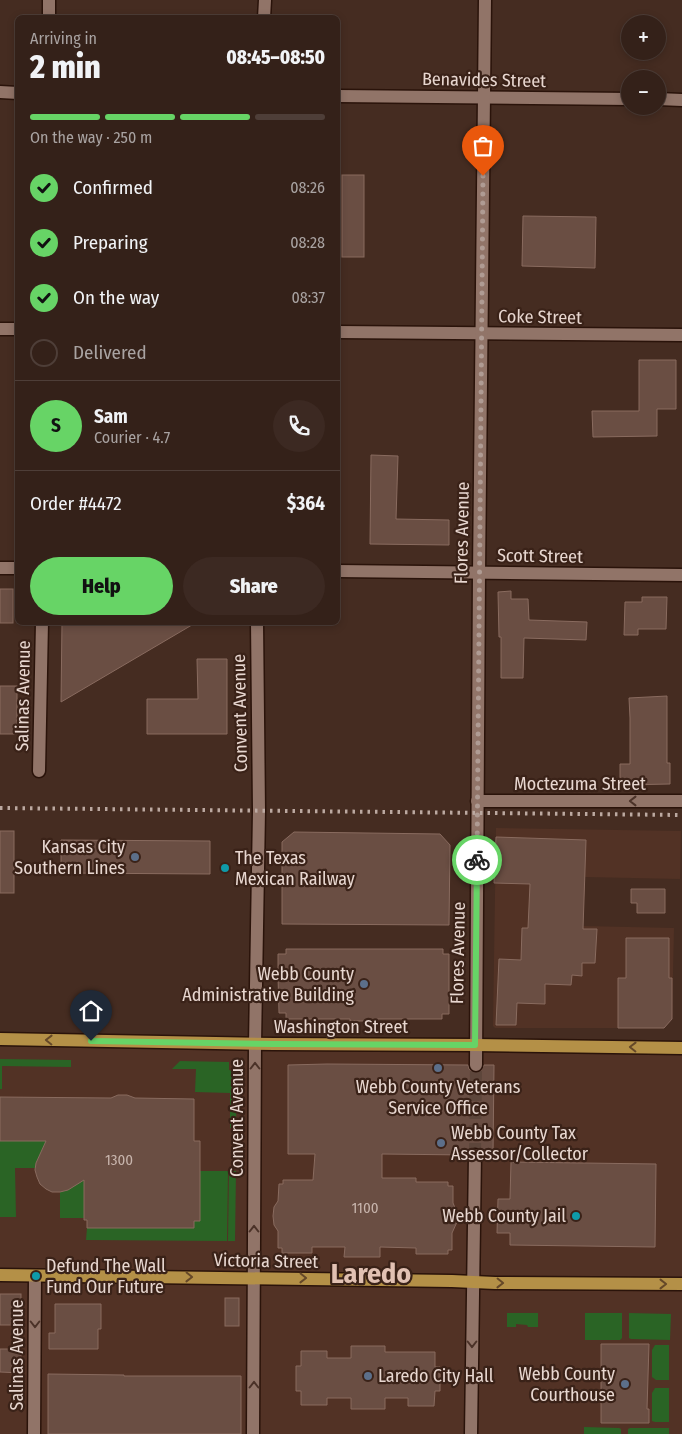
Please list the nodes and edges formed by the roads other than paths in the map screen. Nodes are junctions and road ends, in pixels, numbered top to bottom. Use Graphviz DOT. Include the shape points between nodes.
graph roads {
  1 [pos="49,0"];
  2 [pos="265,0"];
  3 [pos="485,0"];
  4 [pos="49,15"];
  5 [pos="264,15"];
  6 [pos="0,92"];
  7 [pos="15,92"];
  8 [pos="340,96"];
  9 [pos="484,98"];
  10 [pos="621,99"];
  11 [pos="666,99"];
  12 [pos="682,100"];
  13 [pos="0,329"];
  14 [pos="15,329"];
  15 [pos="340,332"];
  16 [pos="481,334"];
  17 [pos="682,335"];
  18 [pos="0,568"];
  19 [pos="15,568"];
  20 [pos="340,571"];
  21 [pos="479,573"];
  22 [pos="682,574"];
  23 [pos="42,625"];
  24 [pos="256,625"];
  25 [pos="39,770"];
  26 [pos="477,801"];
  27 [pos="682,801"];
  28 [pos="0,1039"];
  29 [pos="255,1044"];
  30 [pos="475,1045"];
  31 [pos="682,1048"];
  32 [pos="476,1065"];
  33 [pos="475,1155"];
  34 [pos="0,1275"];
  35 [pos="35,1276"];
  36 [pos="254,1278"];
  37 [pos="474,1282"];
  38 [pos="682,1284"];
  39 [pos="34,1434"];
  40 [pos="253,1434"];
  41 [pos="471,1434"];
  1 -- 4 [label="street"];
  2 -- 5 [label="street"];
  3 -- 9 [label="street, Flores Avenue"];
  6 -- 7 [label="street"];
  8 -- 9 [label="street, Benavides Street"];
  9 -- 10 [label="street, Benavides Street"];
  9 -- 16 [label="street, Flores Avenue"];
  11 -- 12 [label="street"];
  13 -- 14 [label="street"];
  15 -- 16 [label="street, Coke Street"];
  16 -- 17 [label="street, Coke Street"];
  16 -- 21 [label="street, Flores Avenue"];
  18 -- 19 [label="street"];
  20 -- 21 [label="street, Scott Street"];
  21 -- 22 [label="street, Scott Street"];
  21 -- 26 [label="street, Flores Avenue"];
  23 -- 25 [label="street, Salinas Avenue"];
  24 -- 29 [label="street, Convent Avenue" via="259,811"];
  27 -- 26 [label="street, Moctezuma Street, one-way"];
  26 -- 30 [label="street, Flores Avenue"];
  29 -- 28 [label="main road, Washington Street, one-way"];
  29 -- 30 [label="main road, Washington Street"];
  36 -- 29 [label="street, Convent Avenue, one-way"];
  31 -- 30 [label="main road, Washington Street, one-way"];
  30 -- 32 [label="street, Flores Avenue"];
  33 -- 37 [label="street"];
  34 -- 35 [label="main road, Victoria Street"];
  35 -- 36 [label="main road, Victoria Street, one-way"];
  35 -- 39 [label="street, Salinas Avenue, one-way"];
  36 -- 37 [label="main road, Victoria Street, one-way"];
  40 -- 36 [label="street, Convent Avenue, one-way"];
  37 -- 38 [label="main road, Victoria Street, one-way"];
  37 -- 41 [label="street, one-way"];
}
